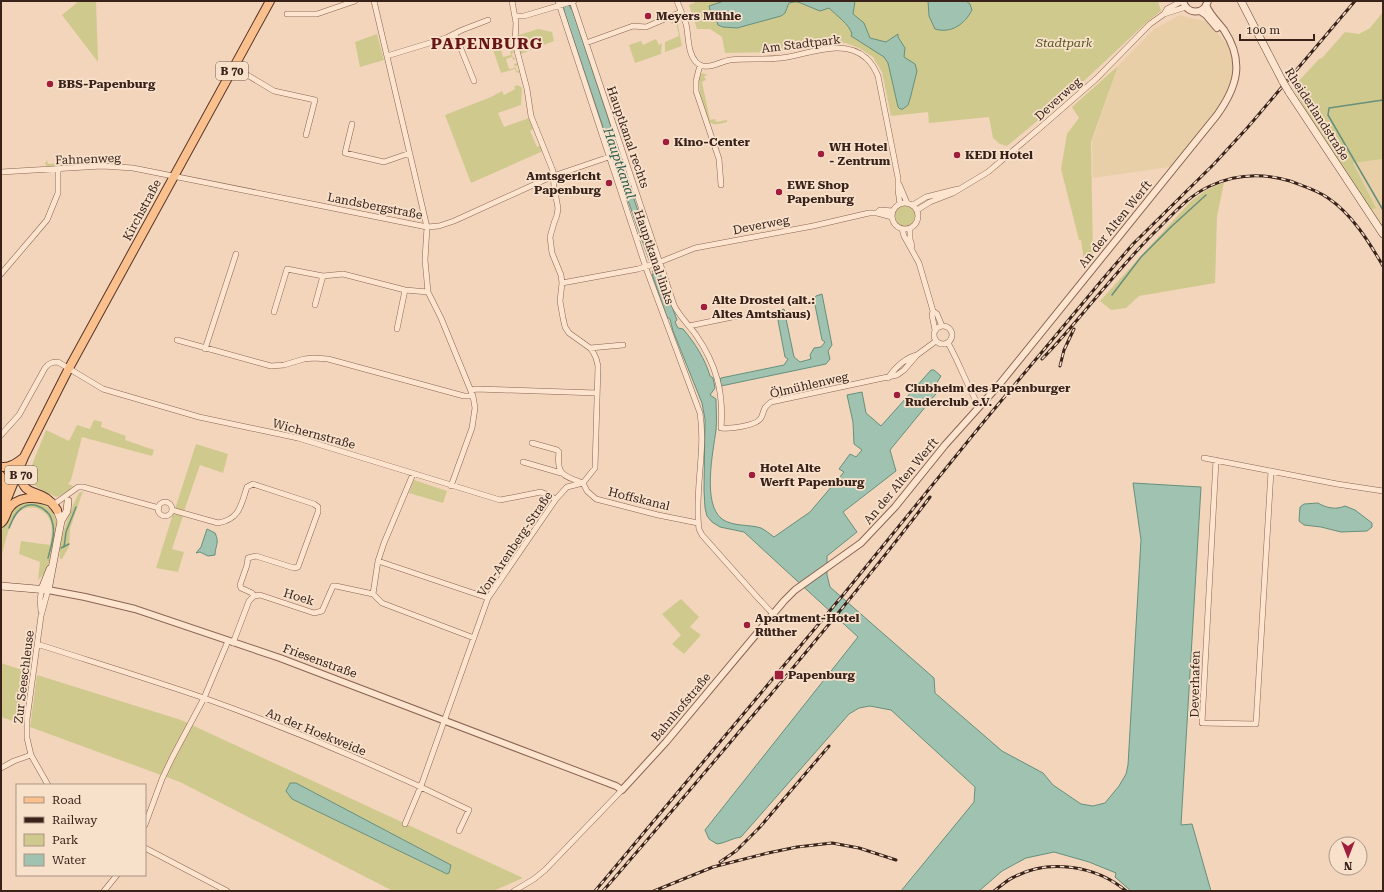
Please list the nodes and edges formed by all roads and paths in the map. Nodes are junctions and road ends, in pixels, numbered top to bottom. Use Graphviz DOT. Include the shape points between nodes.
graph roads {
  1 [pos="270,1"];
  2 [pos="355,1"];
  3 [pos="374,1"];
  4 [pos="512,1"];
  5 [pos="677,1"];
  6 [pos="1241,1"];
  7 [pos="572,2"];
  8 [pos="1184,3"];
  9 [pos="1207,3"];
  10 [pos="560,4"];
  11 [pos="1200,11"];
  12 [pos="681,12"];
  13 [pos="287,14"];
  14 [pos="515,16"];
  15 [pos="488,20"];
  16 [pos="455,34"];
  17 [pos="586,42"];
  18 [pos="1230,43"];
  19 [pos="387,56"];
  20 [pos="700,65"];
  21 [pos="234,67"];
  22 [pos="474,81"];
  23 [pos="352,124"];
  24 [pos="306,135"];
  25 [pos="410,153"];
  26 [pos="609,157"];
  27 [pos="58,170"];
  28 [pos="1,172"];
  29 [pos="174,176"];
  30 [pos="553,176"];
  31 [pos="899,183"];
  32 [pos="721,185"];
  33 [pos="959,188"];
  34 [pos="906,203"];
  35 [pos="900,204"];
  36 [pos="913,205"];
  37 [pos="917,210"];
  38 [pos="893,211"];
  39 [pos="877,213"];
  40 [pos="892,217"];
  41 [pos="427,227"];
  42 [pos="910,228"];
  43 [pos="902,229"];
  44 [pos="1383,234"];
  45 [pos="236,254"];
  46 [pos="915,256"];
  47 [pos="653,264"];
  48 [pos="1,274"];
  49 [pos="323,276"];
  50 [pos="562,283"];
  51 [pos="405,290"];
  52 [pos="428,292"];
  53 [pos="315,305"];
  54 [pos="274,312"];
  55 [pos="933,312"];
  56 [pos="737,316"];
  57 [pos="689,326"];
  58 [pos="942,326"];
  59 [pos="397,329"];
  60 [pos="935,330"];
  61 [pos="177,340"];
  62 [pos="936,341"];
  63 [pos="948,343"];
  64 [pos="623,345"];
  65 [pos="590,348"];
  66 [pos="206,349"];
  67 [pos="69,368"];
  68 [pos="472,393"];
  69 [pos="597,394"];
  70 [pos="979,406"];
  71 [pos="721,428"];
  72 [pos="37,432"];
  73 [pos="1,435"];
  74 [pos="532,443"];
  75 [pos="24,457"];
  76 [pos="1204,458"];
  77 [pos="1216,460"];
  78 [pos="523,462"];
  79 [pos="1,467"];
  80 [pos="1271,471"];
  81 [pos="561,473"];
  82 [pos="413,474"];
  83 [pos="1,476"];
  84 [pos="21,476"];
  85 [pos="583,483"];
  86 [pos="451,486"];
  87 [pos="75,490"];
  88 [pos="1383,491"];
  89 [pos="556,499"];
  90 [pos="68,501"];
  91 [pos="4,506"];
  92 [pos="54,506"];
  93 [pos="159,508"];
  94 [pos="172,510"];
  95 [pos="1,516"];
  96 [pos="61,521"];
  97 [pos="1,523"];
  98 [pos="698,523"];
  99 [pos="378,561"];
  100 [pos="1,586"];
  101 [pos="45,589"];
  102 [pos="795,590"];
  103 [pos="373,594"];
  104 [pos="254,596"];
  105 [pos="488,598"];
  106 [pos="773,614"];
  107 [pos="474,638"];
  108 [pos="230,642"];
  109 [pos="37,644"];
  110 [pos="204,698"];
  111 [pos="445,720"];
  112 [pos="31,756"];
  113 [pos="1,768"];
  114 [pos="47,784"];
  115 [pos="421,786"];
  116 [pos="622,790"];
  117 [pos="146,822"];
  118 [pos="405,824"];
  119 [pos="460,831"];
  120 [pos="146,849"];
  121 [pos="117,876"];
  122 [pos="104,891"];
  123 [pos="227,891"];
  124 [pos="514,891"];
  1 -- 21 [label="main road, Kirchstraße / B 70"];
  2 -- 13 [label="street" via="318,14"];
  3 -- 19 [label="street"];
  4 -- 14 [label="street"];
  5 -- 12 [label="street"];
  6 -- 44 [label="main road, Rheiderlandstraße, bridge" via="1289,92"];
  7 -- 10 [label="street"];
  7 -- 17 [label="street, Hauptkanal rechts"];
  8 -- 11 [label="street" via="1192,12"];
  8 -- 33 [label="street, Deverweg" via="1150,24 1096,79 988,172"];
  9 -- 11 [label="street"];
  9 -- 18 [label="street, An der Alten Werft"];
  10 -- 14 [label="street" via="524,16"];
  10 -- 26 [label="street, Hauptkanal links"];
  11 -- 18 [label="street, An der Alten Werft"];
  12 -- 17 [label="street" via="646,27 633,26"];
  12 -- 20 [label="street" via="686,24 691,54"];
  14 -- 30 [label="street" via="515,42 531,116"];
  15 -- 16 [label="street"];
  16 -- 19 [label="street"];
  16 -- 22 [label="street"];
  17 -- 47 [label="street, Hauptkanal rechts"];
  18 -- 70 [label="street, An der Alten Werft" via="1237,72 1234,87 1217,115"];
  19 -- 25 [label="street"];
  20 -- 31 [label="street, Am Stadtpark" via="709,66 730,60 781,58 837,48 848,49 866,57 878,76"];
  20 -- 32 [label="street" via="696,90 719,159"];
  21 -- 24 [label="street" via="274,91 315,100"];
  21 -- 29 [label="main road, Kirchstraße / B 70"];
  23 -- 25 [label="street" via="345,153 384,162"];
  25 -- 41 [label="street"];
  26 -- 30 [label="street, Landsbergstraße"];
  26 -- 47 [label="street, Hauptkanal links"];
  27 -- 28 [label="street, Fahnenweg"];
  27 -- 29 [label="street, Fahnenweg" via="118,166"];
  27 -- 48 [label="street" via="58,193 47,220"];
  29 -- 41 [label="street, Landsbergstraße"];
  29 -- 67 [label="main road, Kirchstraße / B 70"];
  30 -- 41 [label="street, Landsbergstraße" via="454,221"];
  30 -- 50 [label="street" via="558,208 550,237 552,253"];
  31 -- 34 [label="street, Am Stadtpark"];
  31 -- 35 [label="street, Am Stadtpark"];
  33 -- 36 [label="street, Deverweg" via="926,197"];
  33 -- 37 [label="street, Deverweg"];
  34 -- 35 [label="street"];
  34 -- 36 [label="street"];
  35 -- 38 [label="street"];
  36 -- 37 [label="street"];
  37 -- 42 [label="street" via="917,222"];
  38 -- 39 [label="street, Deverweg" via="880,210"];
  38 -- 40 [label="street"];
  39 -- 40 [label="street, Deverweg"];
  39 -- 47 [label="street, Deverweg" via="695,248"];
  40 -- 43 [label="street" via="895,224"];
  41 -- 52 [label="street" via="425,260"];
  42 -- 43 [label="street"];
  42 -- 46 [label="street"];
  43 -- 46 [label="street"];
  45 -- 66 [label="street"];
  46 -- 55 [label="street"];
  47 -- 50 [label="street, Deverweg"];
  47 -- 57 [label="street, Hauptkanal rechts" via="677,312"];
  47 -- 98 [label="street, Hauptkanal links" via="700,413 702,433"];
  49 -- 51 [label="street" via="343,274"];
  49 -- 53 [label="street"];
  49 -- 54 [label="street" via="287,268"];
  50 -- 65 [label="street" via="560,301 565,327 572,336"];
  51 -- 52 [label="street"];
  51 -- 59 [label="street"];
  52 -- 68 [label="street"];
  55 -- 58 [label="street" via="937,314"];
  55 -- 60 [label="street"];
  56 -- 57 [label="street"];
  57 -- 71 [label="street, Hauptkanal rechts" via="711,362 718,379"];
  58 -- 60 [label="street"];
  58 -- 63 [label="street" via="949,328 951,332 951,340"];
  60 -- 62 [label="street"];
  61 -- 66 [label="street"];
  62 -- 63 [label="street"];
  62 -- 71 [label="street, Ölmühlenweg" via="917,354 897,376 770,402 764,408 760,419 755,422 733,428"];
  63 -- 70 [label="street"];
  64 -- 65 [label="street"];
  65 -- 69 [label="street" via="598,366"];
  66 -- 68 [label="street" via="271,366 284,365 304,358 328,359 464,396"];
  67 -- 72 [label="main road, Kirchstraße / B 70"];
  67 -- 73 [label="street, Wichernstraße" via="58,362 48,364 18,415"];
  67 -- 82 [label="street, Wichernstraße" via="103,389 199,417 298,438"];
  68 -- 69 [label="street" via="476,389"];
  68 -- 86 [label="street" via="475,408 472,428"];
  69 -- 85 [label="street" via="596,468"];
  70 -- 102 [label="street, An der Alten Werft" via="861,543"];
  72 -- 75 [label="main road, Kirchstraße / B 70"];
  72 -- 84 [label="main road, Kirchstraße / B 70"];
  74 -- 81 [label="street" via="557,450"];
  75 -- 79 [label="main road" via="9,466"];
  75 -- 91 [label="main road, Kirchstraße / B 70"];
  76 -- 77 [label="street"];
  77 -- 80 [label="street"];
  77 -- 80 [label="street, Deverhafen" via="1202,723 1256,724"];
  78 -- 81 [label="street, Hoffskanal"];
  80 -- 88 [label="street"];
  81 -- 85 [label="street, Hoffskanal" via="567,478"];
  82 -- 86 [label="street, Wichernstraße"];
  82 -- 99 [label="street"];
  83 -- 91 [label="main road" via="5,488"];
  84 -- 92 [label="main road" via="21,482 26,488 46,498"];
  84 -- 95 [label="main road, Kirchstraße / B 70"];
  85 -- 89 [label="street, Von-Arenberg-Straße" via="567,487"];
  85 -- 98 [label="street, Hoffskanal" via="587,491 596,498"];
  86 -- 89 [label="street, Wichernstraße" via="500,500 541,492"];
  87 -- 90 [label="street"];
  87 -- 92 [label="street"];
  87 -- 93 [label="street" via="83,486"];
  89 -- 105 [label="street, Von-Arenberg-Straße"];
  90 -- 92 [label="street"];
  90 -- 96 [label="main road" via="67,511"];
  91 -- 95 [label="main road, Kirchstraße / B 70"];
  92 -- 96 [label="main road"];
  92 -- 97 [label="main road" via="44,500 27,498 15,503"];
  93 -- 94 [label="street" via="165,503 171,506"];
  93 -- 94 [label="street" via="160,514 164,516"];
  94 -- 104 [label="street" via="222,522 238,513 247,487 253,484 318,507 298,567 256,556 248,558 240,585"];
  96 -- 101 [label="main road"];
  98 -- 106 [label="street" via="702,535"];
  99 -- 103 [label="street"];
  99 -- 105 [label="street"];
  100 -- 101 [label="main road, Friesenstraße"];
  101 -- 108 [label="street, Friesenstraße" via="135,609"];
  101 -- 109 [label="street, Zur Seeschleuse" via="40,599 42,616"];
  102 -- 106 [label="street, Bahnhofstraße"];
  103 -- 104 [label="street, Hoek" via="333,586 322,611 314,613 260,595"];
  103 -- 107 [label="street, Hoek" via="382,603"];
  104 -- 108 [label="street" via="249,601"];
  105 -- 107 [label="street, Von-Arenberg-Straße"];
  106 -- 116 [label="street, Bahnhofstraße" via="666,742"];
  107 -- 111 [label="street, Von-Arenberg-Straße"];
  108 -- 110 [label="street"];
  108 -- 111 [label="street, Friesenstraße"];
  109 -- 110 [label="street, An der Hoekweide"];
  109 -- 112 [label="street, Zur Seeschleuse" via="27,720"];
  110 -- 115 [label="street, An der Hoekweide" via="286,729"];
  110 -- 117 [label="street" via="172,758"];
  111 -- 115 [label="street"];
  111 -- 116 [label="street, Friesenstraße"];
  112 -- 113 [label="street" via="14,760"];
  112 -- 114 [label="street, Zur Seeschleuse"];
  115 -- 118 [label="street"];
  115 -- 119 [label="street, An der Hoekweide" via="469,810"];
  116 -- 124 [label="street, Bahnhofstraße" via="545,870 534,880"];
  120 -- 123 [label="street"];
  121 -- 122 [label="street"];
}
